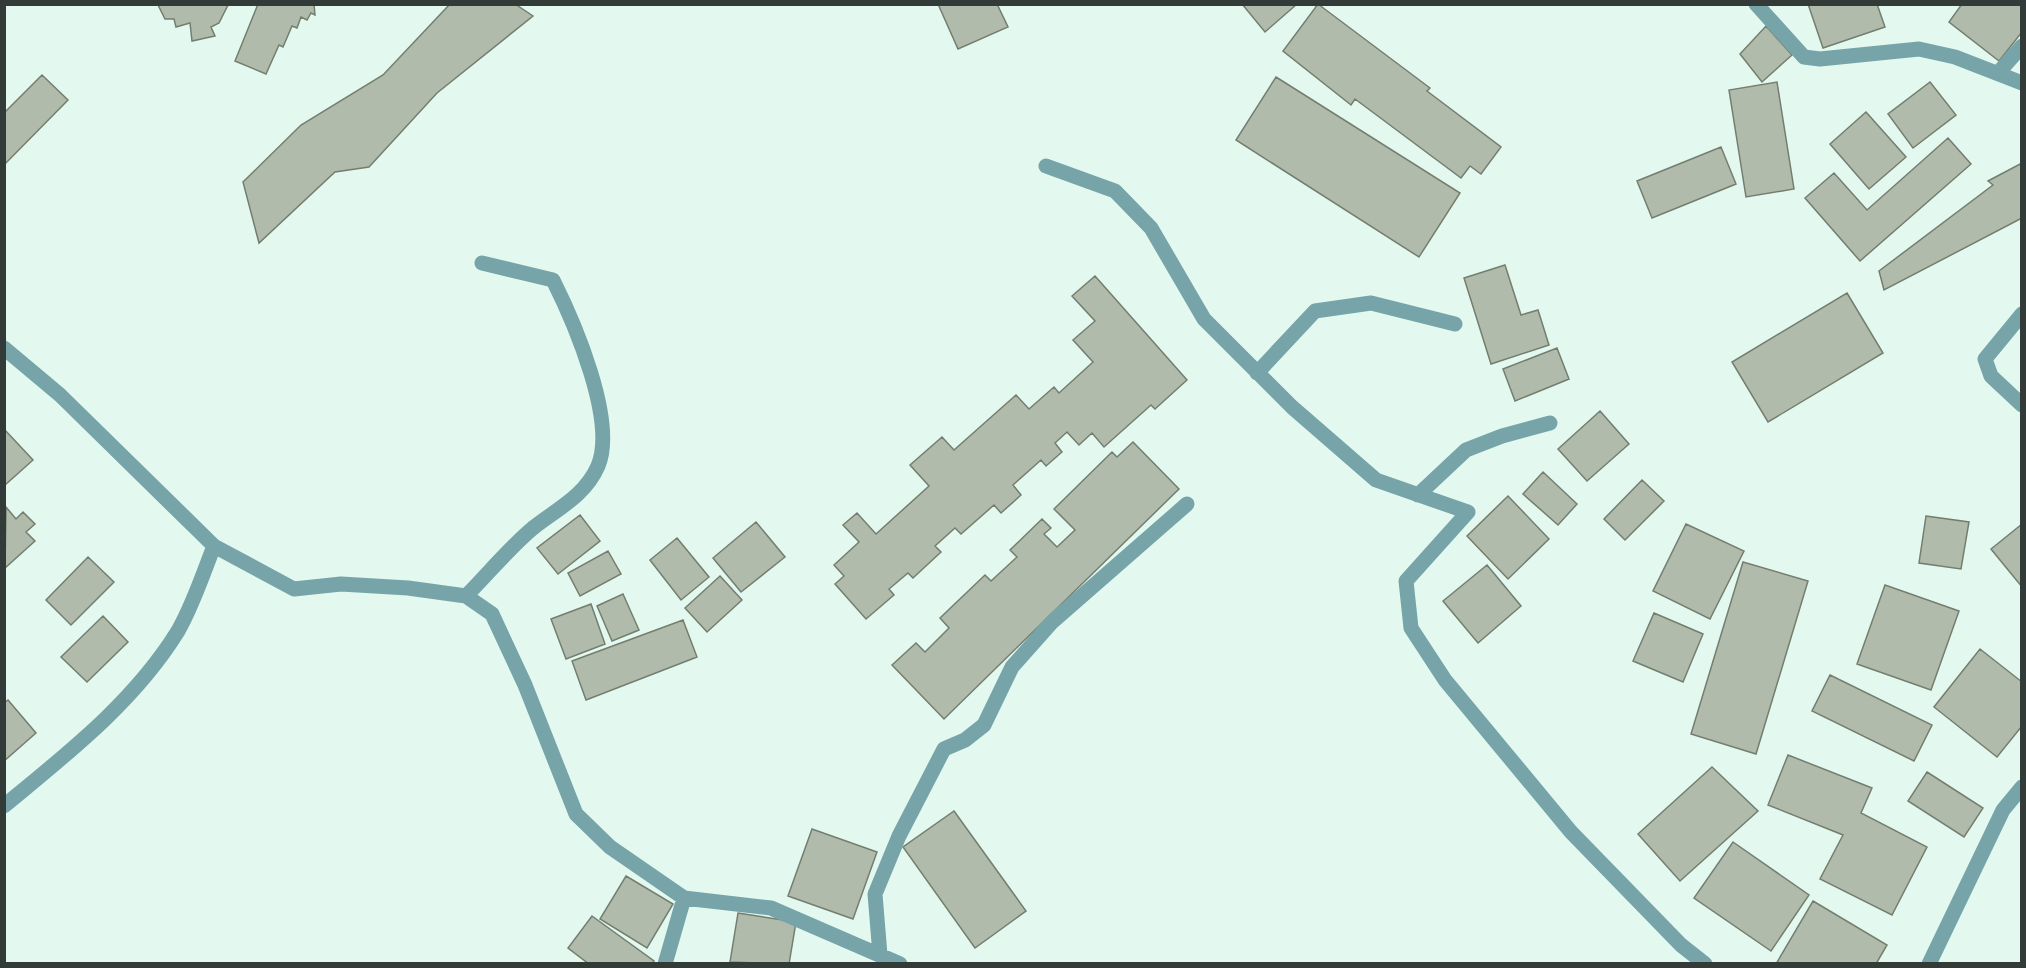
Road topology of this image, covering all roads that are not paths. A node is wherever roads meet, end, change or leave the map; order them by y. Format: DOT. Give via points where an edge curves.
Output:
graph roads {
  1 [pos="1756,4"];
  2 [pos="2022,46"];
  3 [pos="1998,73"];
  4 [pos="2022,83"];
  5 [pos="1046,166"];
  6 [pos="482,263"];
  7 [pos="2022,314"];
  8 [pos="1455,324"];
  9 [pos="4,348"];
  10 [pos="1257,373"];
  11 [pos="2022,405"];
  12 [pos="1550,423"];
  13 [pos="1418,495"];
  14 [pos="1186,504"];
  15 [pos="214,546"];
  16 [pos="466,596"];
  17 [pos="2022,787"];
  18 [pos="4,806"];
  19 [pos="684,898"];
  20 [pos="880,955"];
  21 [pos="665,963"];
  22 [pos="900,963"];
  23 [pos="1705,963"];
  24 [pos="1929,963"];
  1 -- 3 [label="street" via="1804,57 1919,50 1956,57"];
  2 -- 3 [label="street"];
  3 -- 4 [label="street"];
  5 -- 10 [label="street" via="1114,191 1151,228 1204,319"];
  6 -- 16 [label="street" via="553,280 572,317 603,423 598,465 574,500 533,529"];
  7 -- 11 [label="street" via="1985,359 1991,376"];
  8 -- 10 [label="street" via="1371,303 1315,311"];
  9 -- 15 [label="street" via="60,395"];
  10 -- 13 [label="street" via="1376,480"];
  12 -- 13 [label="street" via="1466,450"];
  13 -- 23 [label="street" via="1468,512 1406,581 1411,628 1445,680 1571,832 1682,945"];
  14 -- 20 [label="street" via="1052,622 1012,668 984,725 965,740 944,749 874,894"];
  15 -- 16 [label="street" via="294,589 341,584"];
  15 -- 18 [label="street" via="179,628 153,669 93,733"];
  16 -- 19 [label="street" via="492,614 576,814 610,847"];
  17 -- 24 [label="street" via="2003,810"];
  19 -- 20 [label="street" via="771,908"];
  19 -- 21 [label="street"];
  20 -- 22 [label="street"];
}
